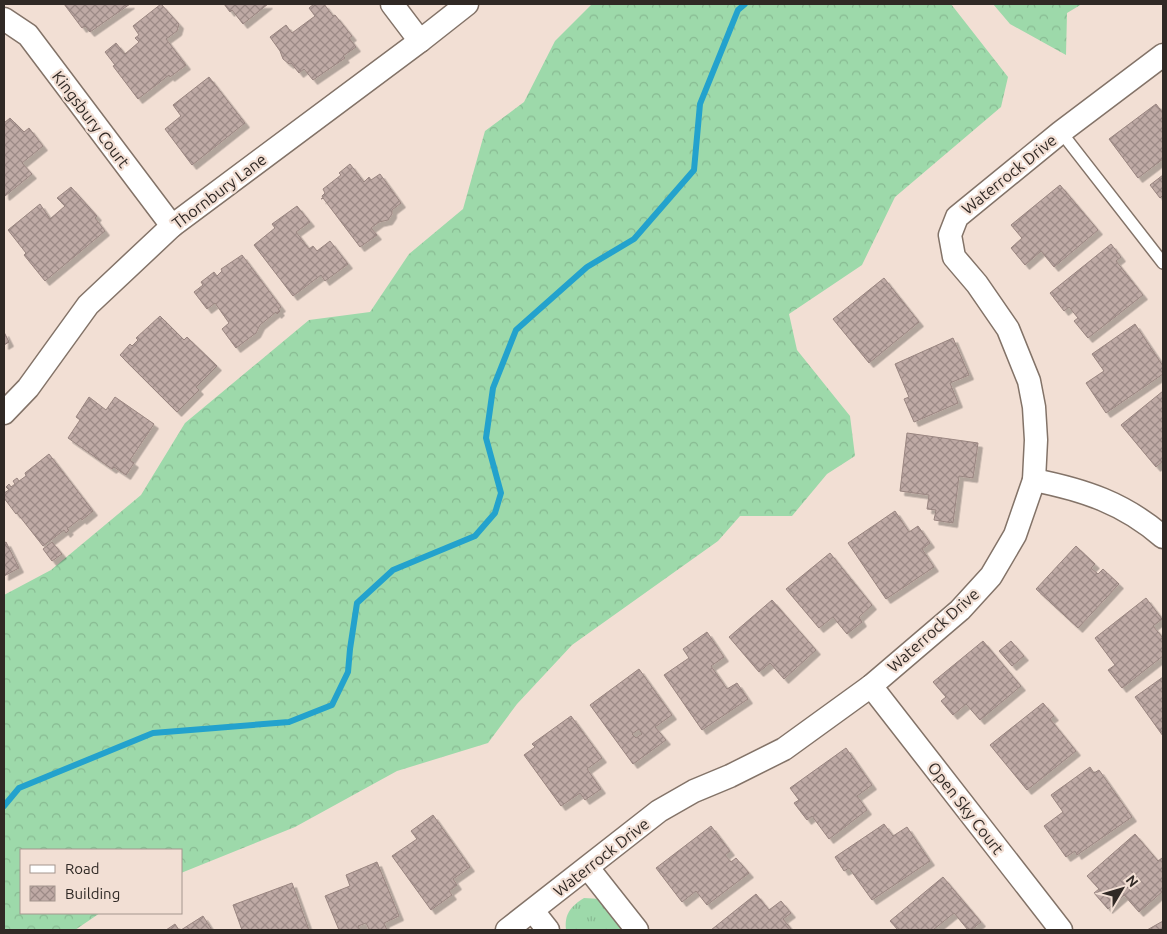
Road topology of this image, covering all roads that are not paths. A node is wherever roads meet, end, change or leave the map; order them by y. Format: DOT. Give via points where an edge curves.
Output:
graph roads {
  1 [pos="392,4"];
  2 [pos="467,4"];
  3 [pos="4,19"];
  4 [pos="420,41"];
  5 [pos="1163,55"];
  6 [pos="1061,132"];
  7 [pos="172,226"];
  8 [pos="1163,262"];
  9 [pos="4,413"];
  10 [pos="1034,480"];
  11 [pos="1163,537"];
  12 [pos="870,686"];
  13 [pos="588,868"];
  14 [pos="533,911"];
  15 [pos="506,930"];
  16 [pos="548,930"];
  17 [pos="637,930"];
  18 [pos="1061,930"];
  1 -- 4 [label="street"];
  2 -- 4 [label="street, Thornbury Lane"];
  3 -- 7 [label="street, Kingsbury Court" via="28,35"];
  4 -- 7 [label="street, Thornbury Lane"];
  5 -- 6 [label="street, Waterrock Drive"];
  6 -- 8 [label="lane"];
  6 -- 10 [label="street, Waterrock Drive" via="956,217 950,235 954,257 1008,329 1029,381 1036,440"];
  7 -- 9 [label="street, Thornbury Lane" via="88,305 28,388"];
  10 -- 11 [label="street" via="1072,488 1113,503 1147,523"];
  10 -- 12 [label="street, Waterrock Drive" via="1016,535 991,576 960,610"];
  12 -- 13 [label="street, Waterrock Drive" via="784,749 694,791 660,811"];
  12 -- 18 [label="street, Open Sky Court"];
  13 -- 14 [label="street, Waterrock Drive"];
  13 -- 17 [label="street"];
  14 -- 15 [label="street, Waterrock Drive"];
  14 -- 16 [label="street"];
}
